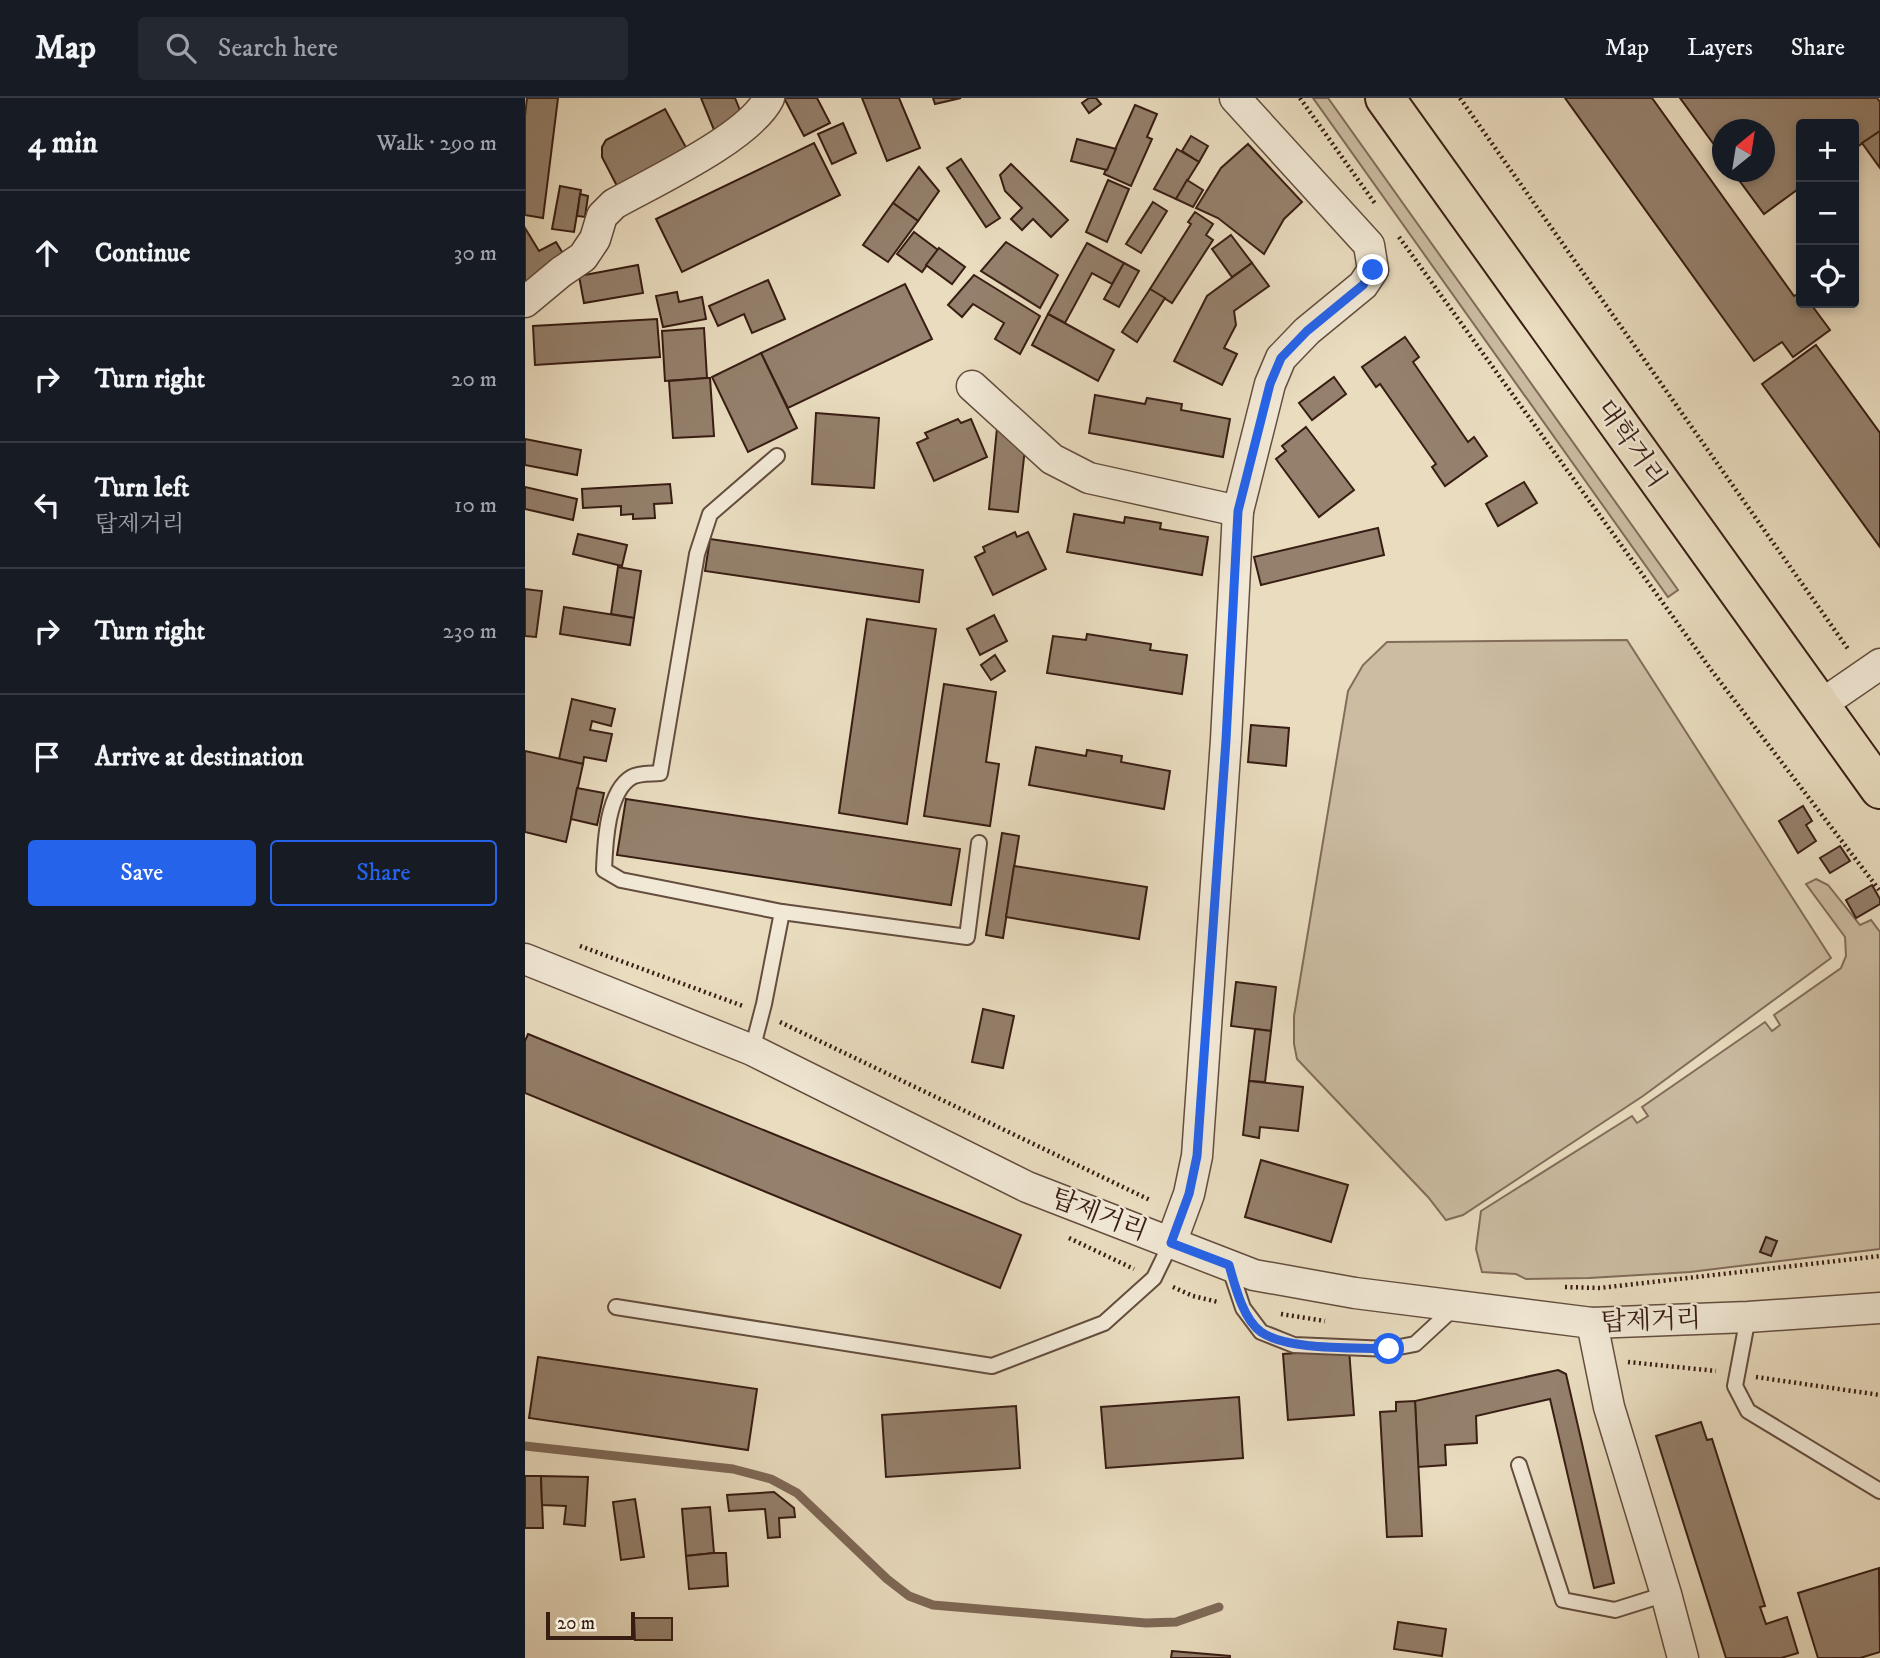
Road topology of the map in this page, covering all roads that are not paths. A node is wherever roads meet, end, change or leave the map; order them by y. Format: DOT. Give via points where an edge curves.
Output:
graph roads {
  1 [pos="769,98"];
  2 [pos="1235,98"];
  3 [pos="1385,98"];
  4 [pos="525,302"];
  5 [pos="972,386"];
  6 [pos="777,456"];
  7 [pos="1238,511"];
  8 [pos="1873,669"];
  9 [pos="1819,706"];
  10 [pos="1880,789"];
  11 [pos="979,843"];
  12 [pos="782,912"];
  13 [pos="525,959"];
  14 [pos="753,1049"];
  15 [pos="1175,1231"];
  16 [pos="1229,1265"];
  17 [pos="1456,1306"];
  18 [pos="616,1307"];
  19 [pos="1880,1308"];
  20 [pos="1748,1317"];
  21 [pos="1592,1323"];
  22 [pos="1519,1465"];
  23 [pos="1880,1491"];
  24 [pos="1666,1594"];
  25 [pos="1683,1658"];
  1 -- 4 [label="street" via="748,125 725,142 614,204 583,257"];
  2 -- 7 [label="street" via="1369,245 1373,270 1363,285 1281,358 1270,384"];
  3 -- 9 [label="main road, 대학거리"];
  5 -- 7 [label="street" via="1052,459 1089,478"];
  6 -- 12 [label="lane" via="710,514 697,554 660,774 634,775 619,788 606,833 604,870 621,880"];
  7 -- 15 [label="street" via="1197,1156"];
  8 -- 9 [label="street"];
  9 -- 10 [label="main road, 대학거리"];
  11 -- 12 [label="lane" via="967,937"];
  12 -- 14 [label="lane"];
  13 -- 14 [label="street, 탑제거리"];
  14 -- 15 [label="street, 탑제거리" via="1027,1187"];
  15 -- 16 [label="street, 탑제거리"];
  15 -- 18 [label="lane" via="1154,1278 1104,1323 992,1366"];
  16 -- 17 [label="street, 탑제거리" via="1279,1280"];
  16 -- 17 [label="lane" via="1243,1308 1261,1332 1294,1345 1389,1349 1415,1344"];
  17 -- 21 [label="street, 탑제거리"];
  19 -- 20 [label="street, 탑제거리"];
  20 -- 21 [label="street, 탑제거리"];
  20 -- 23 [label="lane" via="1735,1385 1748,1412"];
  21 -- 24 [label="street" via="1609,1407"];
  22 -- 24 [label="lane" via="1563,1600 1615,1610"];
  24 -- 25 [label="street"];
}
